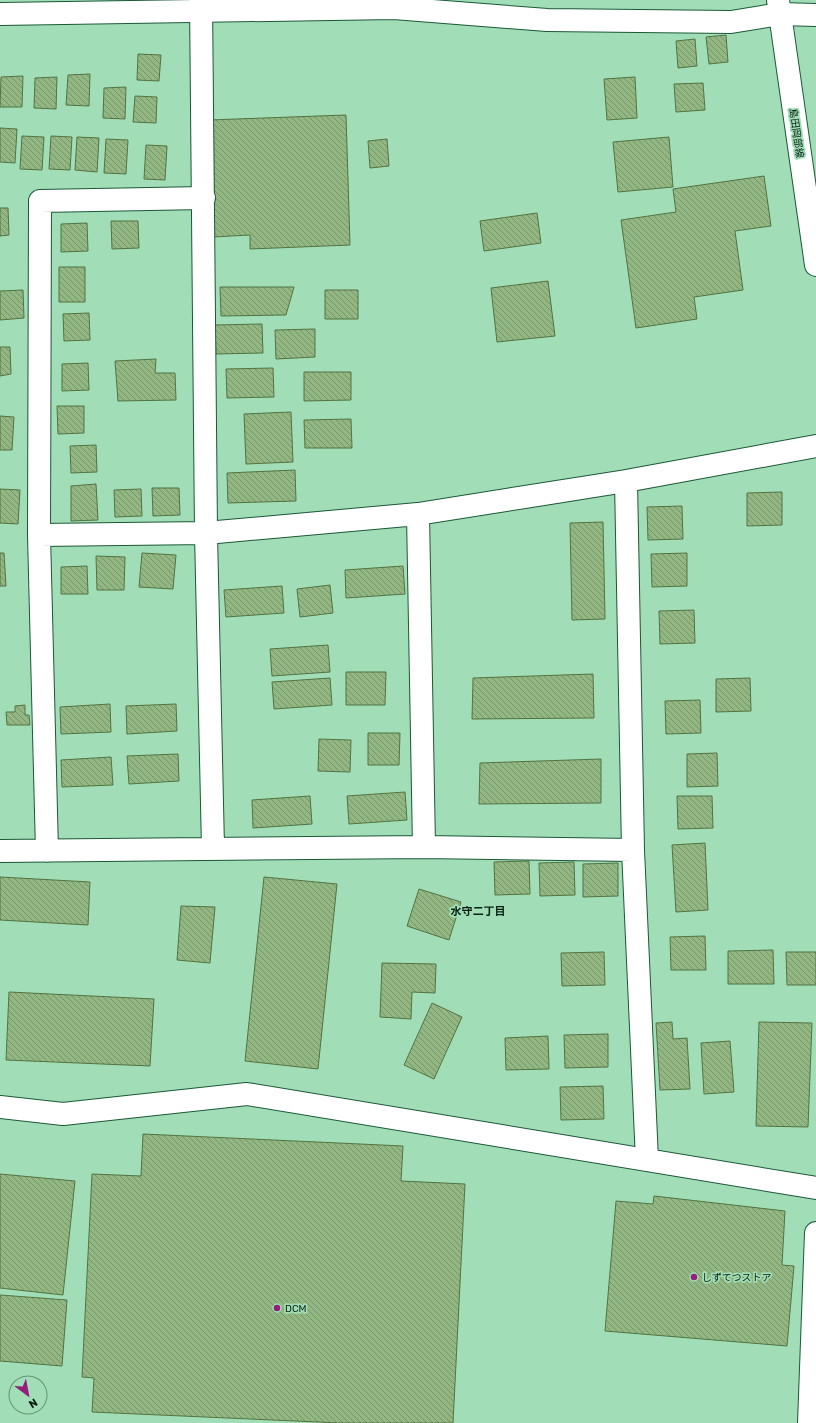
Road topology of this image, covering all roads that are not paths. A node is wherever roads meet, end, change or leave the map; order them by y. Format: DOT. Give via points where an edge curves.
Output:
graph roads {
  1 [pos="201,5"];
  2 [pos="779,7"];
  3 [pos="0,14"];
  4 [pos="816,15"];
  5 [pos="204,198"];
  6 [pos="816,265"];
  7 [pos="816,446"];
  8 [pos="626,481"];
  9 [pos="418,514"];
  10 [pos="206,533"];
  11 [pos="39,535"];
  12 [pos="424,847"];
  13 [pos="213,848"];
  14 [pos="633,850"];
  15 [pos="0,851"];
  16 [pos="47,851"];
  17 [pos="0,1107"];
  18 [pos="647,1160"];
  19 [pos="816,1188"];
  20 [pos="816,1233"];
  21 [pos="809,1423"];
  1 -- 2 [label="street" via="394,8 548,20 731,22"];
  1 -- 3 [label="street"];
  1 -- 5 [label="street"];
  2 -- 4 [label="street"];
  2 -- 6 [label="street, 島田岡部線"];
  5 -- 10 [label="street"];
  5 -- 11 [label="street" via="40,201"];
  7 -- 8 [label="street"];
  8 -- 9 [label="street"];
  8 -- 14 [label="street"];
  9 -- 10 [label="street"];
  9 -- 12 [label="street"];
  10 -- 11 [label="street"];
  10 -- 13 [label="street"];
  11 -- 16 [label="street"];
  12 -- 13 [label="street"];
  12 -- 14 [label="street"];
  13 -- 16 [label="street"];
  14 -- 18 [label="street"];
  15 -- 16 [label="street"];
  17 -- 18 [label="street" via="63,1114 247,1094"];
  18 -- 19 [label="street"];
  20 -- 21 [label="street"];
}
